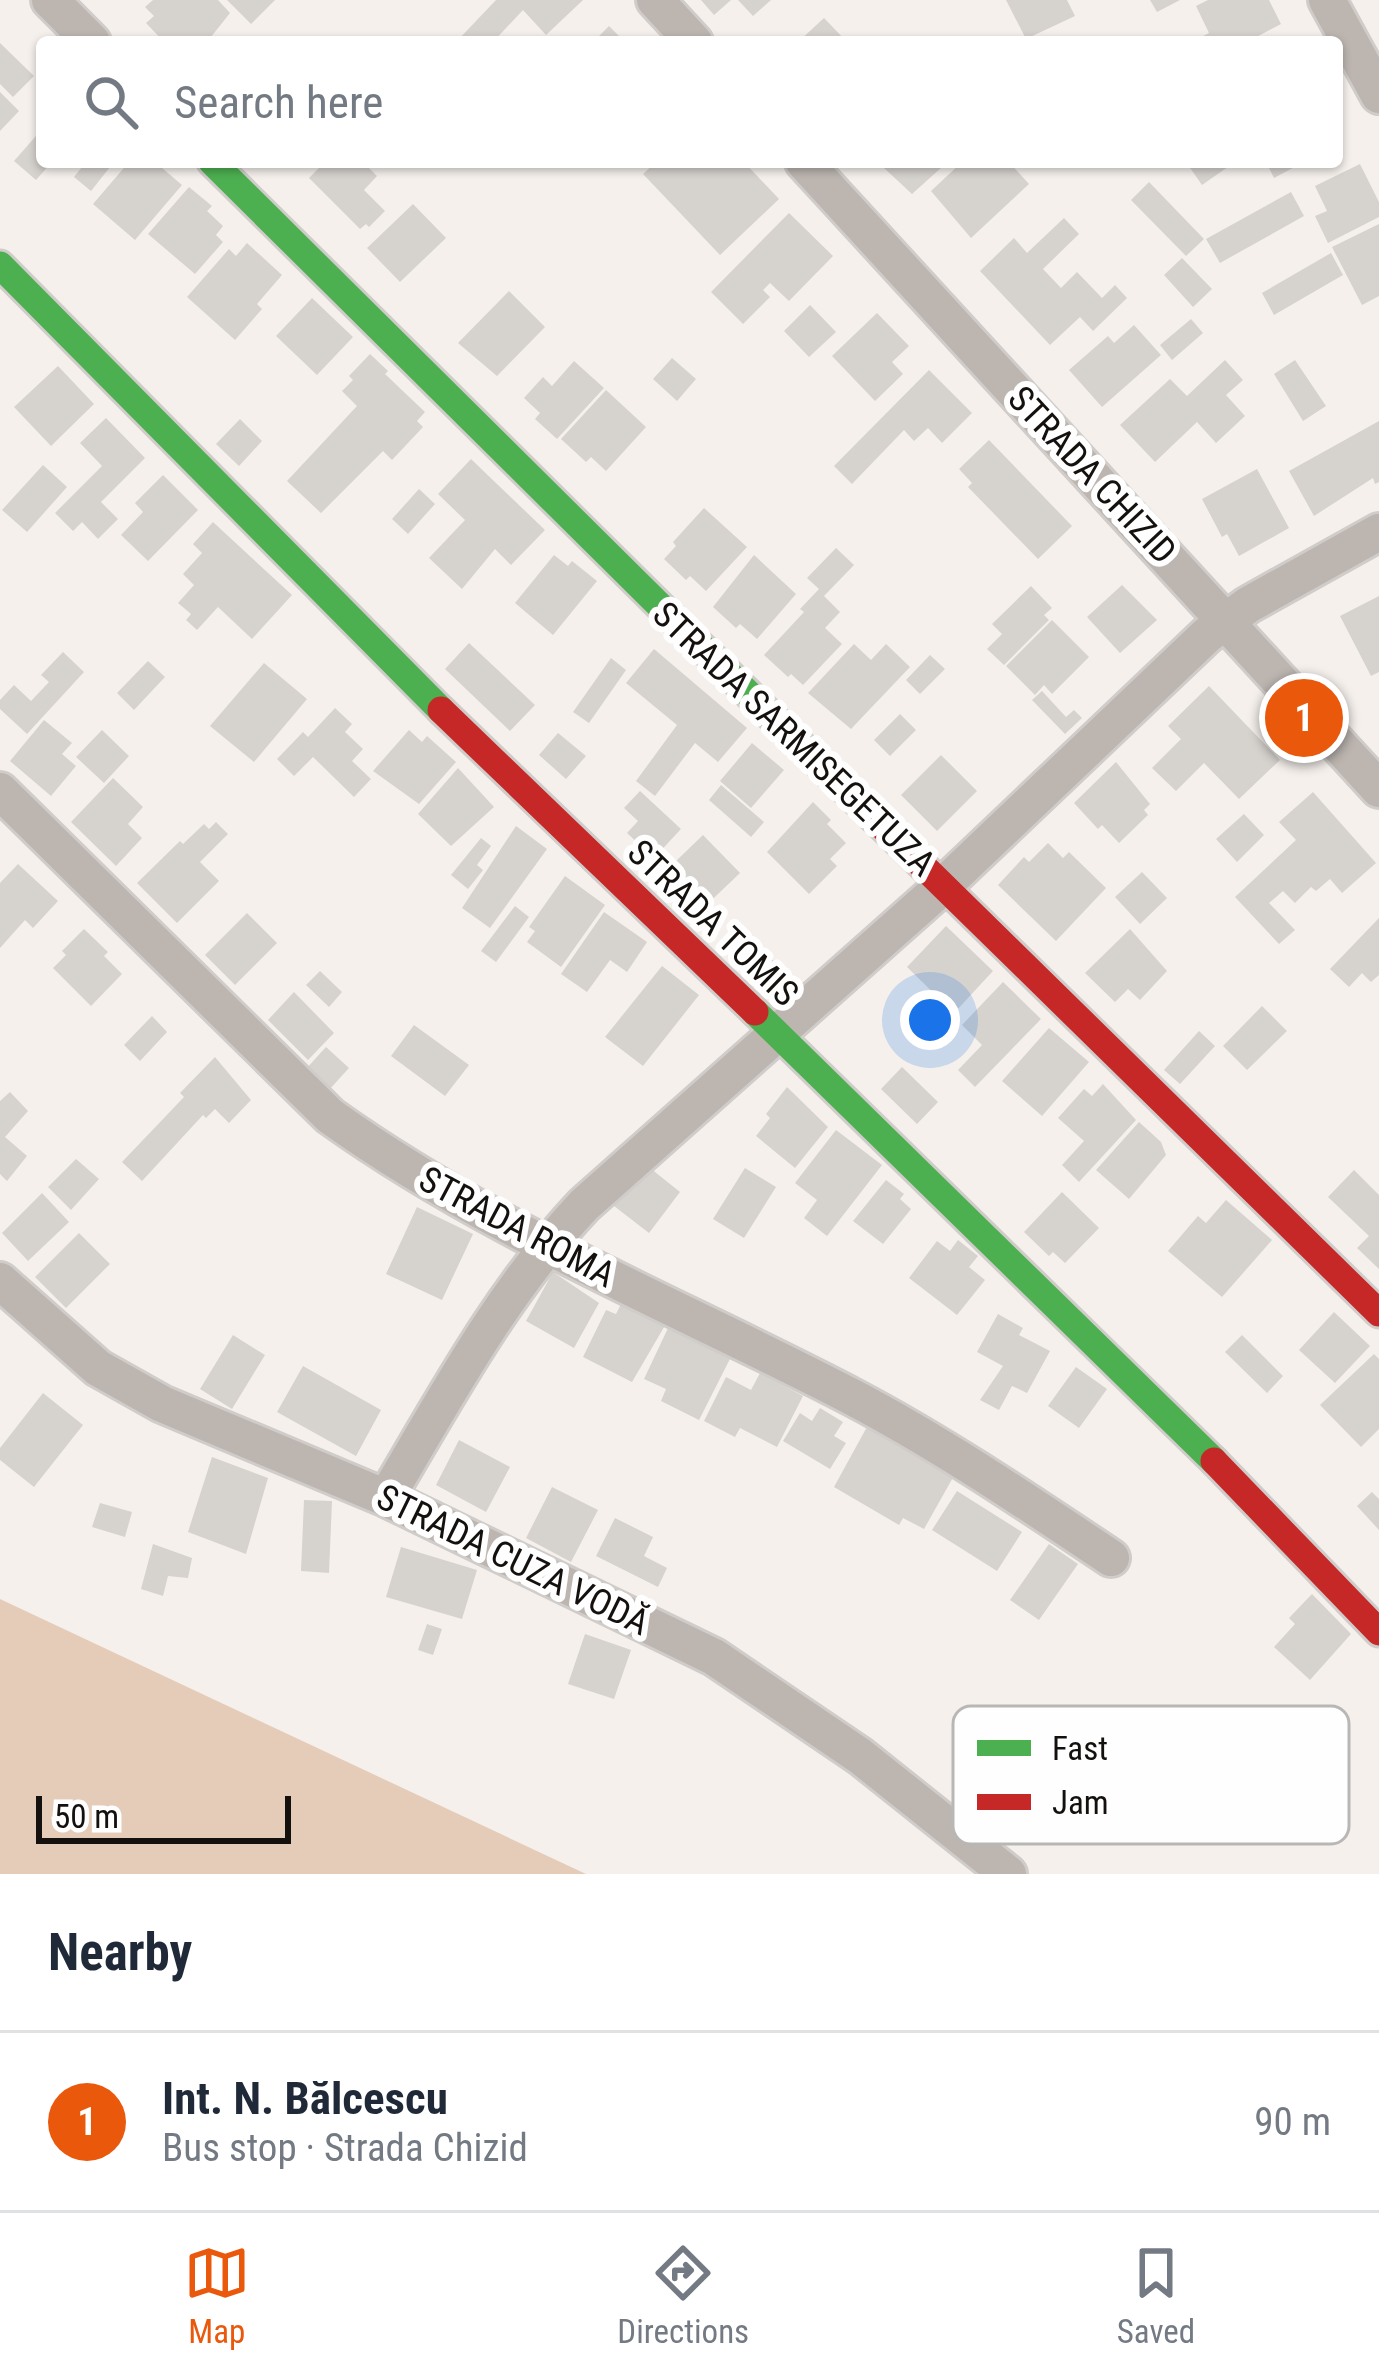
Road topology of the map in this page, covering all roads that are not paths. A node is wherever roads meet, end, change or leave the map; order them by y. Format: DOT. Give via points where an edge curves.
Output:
graph roads {
  1 [pos="50,0"];
  2 [pos="655,0"];
  3 [pos="1327,0"];
  4 [pos="86,36"];
  5 [pos="688,36"];
  6 [pos="1379,95"];
  7 [pos="218,168"];
  8 [pos="810,168"];
  9 [pos="0,265"];
  10 [pos="1379,532"];
  11 [pos="1226,620"];
  12 [pos="1379,789"];
  13 [pos="0,791"];
  14 [pos="944,886"];
  15 [pos="776,1034"];
  16 [pos="545,1246"];
  17 [pos="0,1282"];
  18 [pos="1379,1313"];
  19 [pos="386,1498"];
  20 [pos="1111,1558"];
  21 [pos="1379,1631"];
  22 [pos="953,1830"];
  23 [pos="970,1844"];
  24 [pos="1008,1874"];
  1 -- 4 [label="street"];
  2 -- 5 [label="street"];
  3 -- 6 [label="street"];
  7 -- 14 [label="street, STRADA SARMISEGETUZA"];
  8 -- 11 [label="street, STRADA CHIZID"];
  9 -- 15 [label="street, STRADA TOMIS"];
  10 -- 11 [label="street"];
  11 -- 12 [label="street, STRADA CHIZID"];
  11 -- 14 [label="street"];
  13 -- 16 [label="street, STRADA ROMA" via="330,1116"];
  14 -- 15 [label="street"];
  14 -- 18 [label="street, STRADA SARMISEGETUZA"];
  15 -- 16 [label="street"];
  15 -- 21 [label="street, STRADA TOMIS" via="1042,1286"];
  16 -- 19 [label="street"];
  16 -- 20 [label="street, STRADA ROMA" via="857,1400"];
  17 -- 19 [label="street, STRADA CUZA VODĂ" via="98,1368 162,1404"];
  19 -- 22 [label="street, STRADA CUZA VODĂ" via="714,1658"];
  23 -- 24 [label="street, STRADA CUZA VODĂ"];
}
